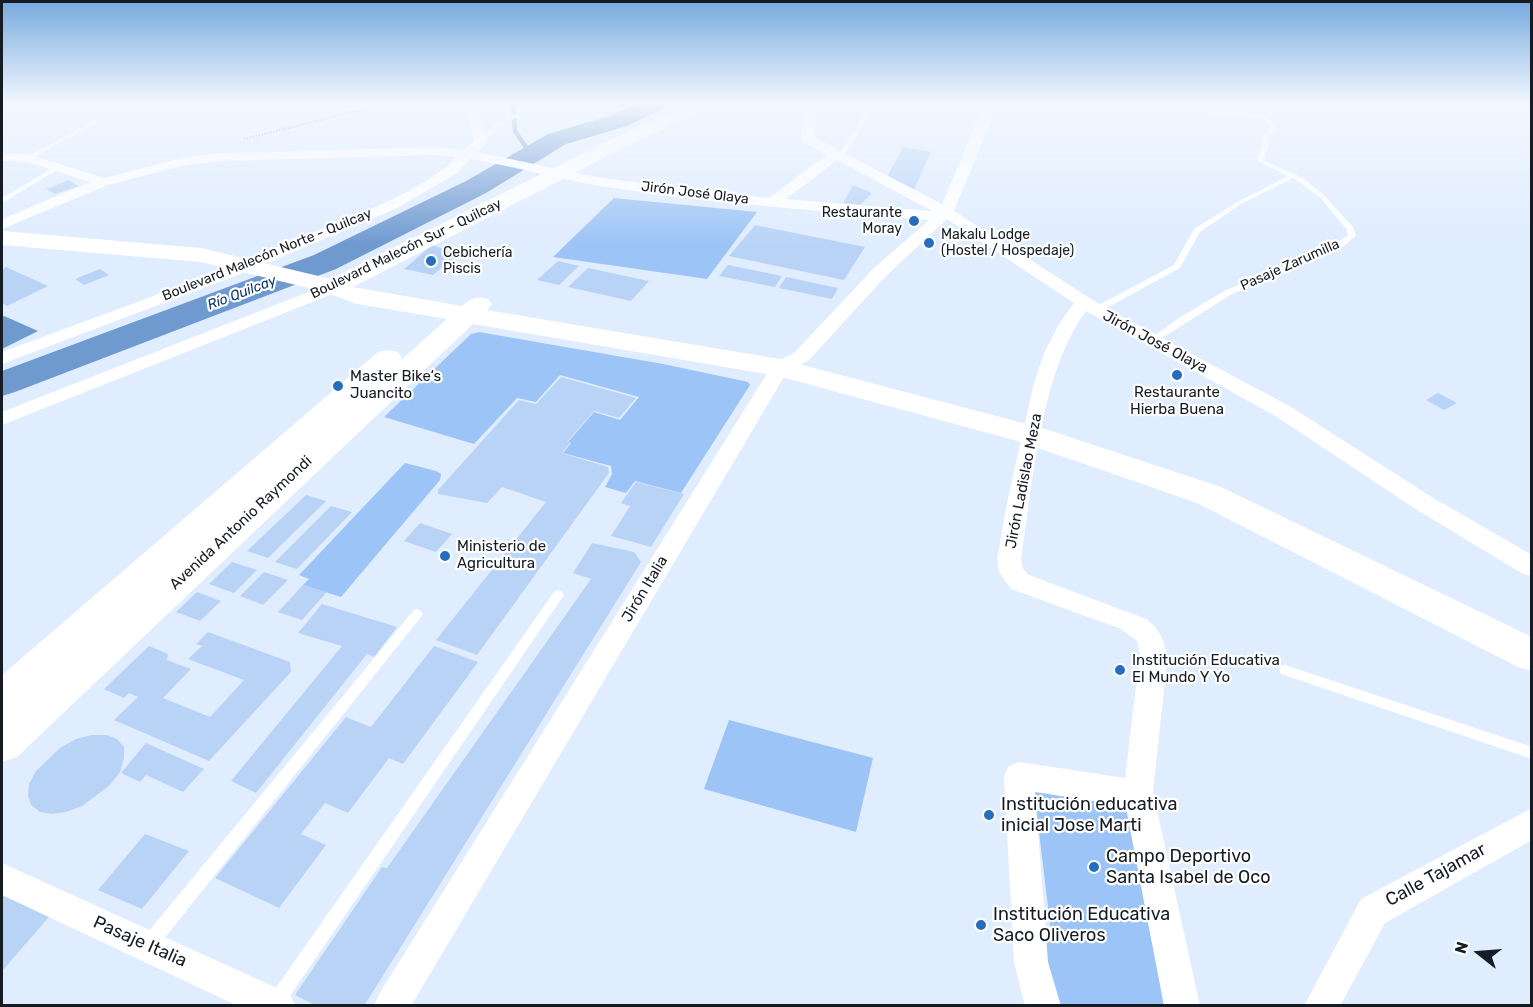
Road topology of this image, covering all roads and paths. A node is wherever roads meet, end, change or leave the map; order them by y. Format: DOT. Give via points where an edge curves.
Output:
graph roads {
  1 [pos="41,151"];
  2 [pos="478,151"];
  3 [pos="595,151"];
  4 [pos="829,151"];
  5 [pos="841,151"];
  6 [pos="971,151"];
  7 [pos="1264,151"];
  8 [pos="476,156"];
  9 [pos="838,156"];
  10 [pos="2,157"];
  11 [pos="28,158"];
  12 [pos="59,167"];
  13 [pos="547,172"];
  14 [pos="1292,176"];
  15 [pos="103,182"];
  16 [pos="2,201"];
  17 [pos="773,202"];
  18 [pos="944,214"];
  19 [pos="2,224"];
  20 [pos="2,238"];
  21 [pos="2,251"];
  22 [pos="254,269"];
  23 [pos="326,285"];
  24 [pos="462,306"];
  25 [pos="1090,306"];
  26 [pos="1154,340"];
  27 [pos="2,358"];
  28 [pos="791,362"];
  29 [pos="2,419"];
  30 [pos="1032,427"];
  31 [pos="1288,524"];
  32 [pos="1532,567"];
  33 [pos="558,595"];
  34 [pos="417,614"];
  35 [pos="1532,631"];
  36 [pos="1532,655"];
  37 [pos="1285,670"];
  38 [pos="7,688"];
  39 [pos="2,743"];
  40 [pos="1532,753"];
  41 [pos="1139,794"];
  42 [pos="1532,823"];
  43 [pos="2,879"];
  44 [pos="147,946"];
  45 [pos="276,1005"];
  46 [pos="391,1005"];
  47 [pos="1043,1005"];
  48 [pos="1182,1005"];
  49 [pos="1321,1005"];
  1 -- 11 [label="lane"];
  2 -- 8 [label="street, Boulevard Malecón Norte - Quilcay"];
  3 -- 13 [label="main road, Boulevard Malecón Sur - Quilcay"];
  4 -- 9 [label="street, Jirón José Olaya"];
  5 -- 9 [label="lane"];
  6 -- 18 [label="street"];
  7 -- 14 [label="lane, Pasaje Zarumilla" via="1260,161"];
  8 -- 13 [label="street, Jirón José Olaya"];
  8 -- 15 [label="street, Jirón José Olaya" via="435,151 221,157 185,161"];
  8 -- 22 [label="street, Boulevard Malecón Norte - Quilcay" via="390,206"];
  9 -- 17 [label="street"];
  9 -- 18 [label="street, Jirón José Olaya"];
  10 -- 11 [label="street"];
  11 -- 12 [label="street"];
  12 -- 15 [label="street"];
  12 -- 16 [label="lane"];
  13 -- 17 [label="street, Jirón José Olaya" via="602,183"];
  13 -- 23 [label="main road, Boulevard Malecón Sur - Quilcay" via="414,249"];
  14 -- 25 [label="lane" via="1239,203 1197,231 1177,266"];
  14 -- 26 [label="lane, Pasaje Zarumilla" via="1322,196 1352,236 1337,247 1229,292"];
  15 -- 19 [label="street, Jirón José Olaya"];
  17 -- 18 [label="street, Jirón José Olaya"];
  18 -- 25 [label="street, Jirón José Olaya"];
  18 -- 28 [label="street, Jirón Italia"];
  20 -- 22 [label="main road" via="201,255"];
  21 -- 22 [label="main road"];
  22 -- 23 [label="main road"];
  22 -- 27 [label="street, Boulevard Malecón Norte - Quilcay"];
  23 -- 24 [label="main road" via="357,296"];
  23 -- 29 [label="street, Boulevard Malecón Sur - Quilcay"];
  24 -- 28 [label="main road"];
  24 -- 38 [label="main road, Avenida Antonio Raymondi"];
  24 -- 39 [label="main road, Avenida Antonio Raymondi"];
  25 -- 26 [label="street, Jirón José Olaya"];
  25 -- 30 [label="street, Jirón Ladislao Meza" via="1075,310 1052,356"];
  26 -- 32 [label="street, Jirón José Olaya" via="1284,412 1422,502"];
  28 -- 30 [label="main road"];
  28 -- 46 [label="street, Jirón Italia"];
  30 -- 31 [label="main road"];
  30 -- 41 [label="street, Jirón Ladislao Meza" via="1009,559 1011,572 1020,582 1146,630 1154,662"];
  31 -- 35 [label="main road"];
  31 -- 36 [label="main road"];
  33 -- 45 [label="lane"];
  34 -- 44 [label="lane"];
  37 -- 40 [label="lane"];
  41 -- 47 [label="street" via="1019,776 1031,962"];
  41 -- 48 [label="street, Jirón Ladislao Meza"];
  42 -- 49 [label="street, Calle Tajamar" via="1373,911"];
  43 -- 44 [label="street, Pasaje Italia"];
  44 -- 45 [label="street, Pasaje Italia"];
}
